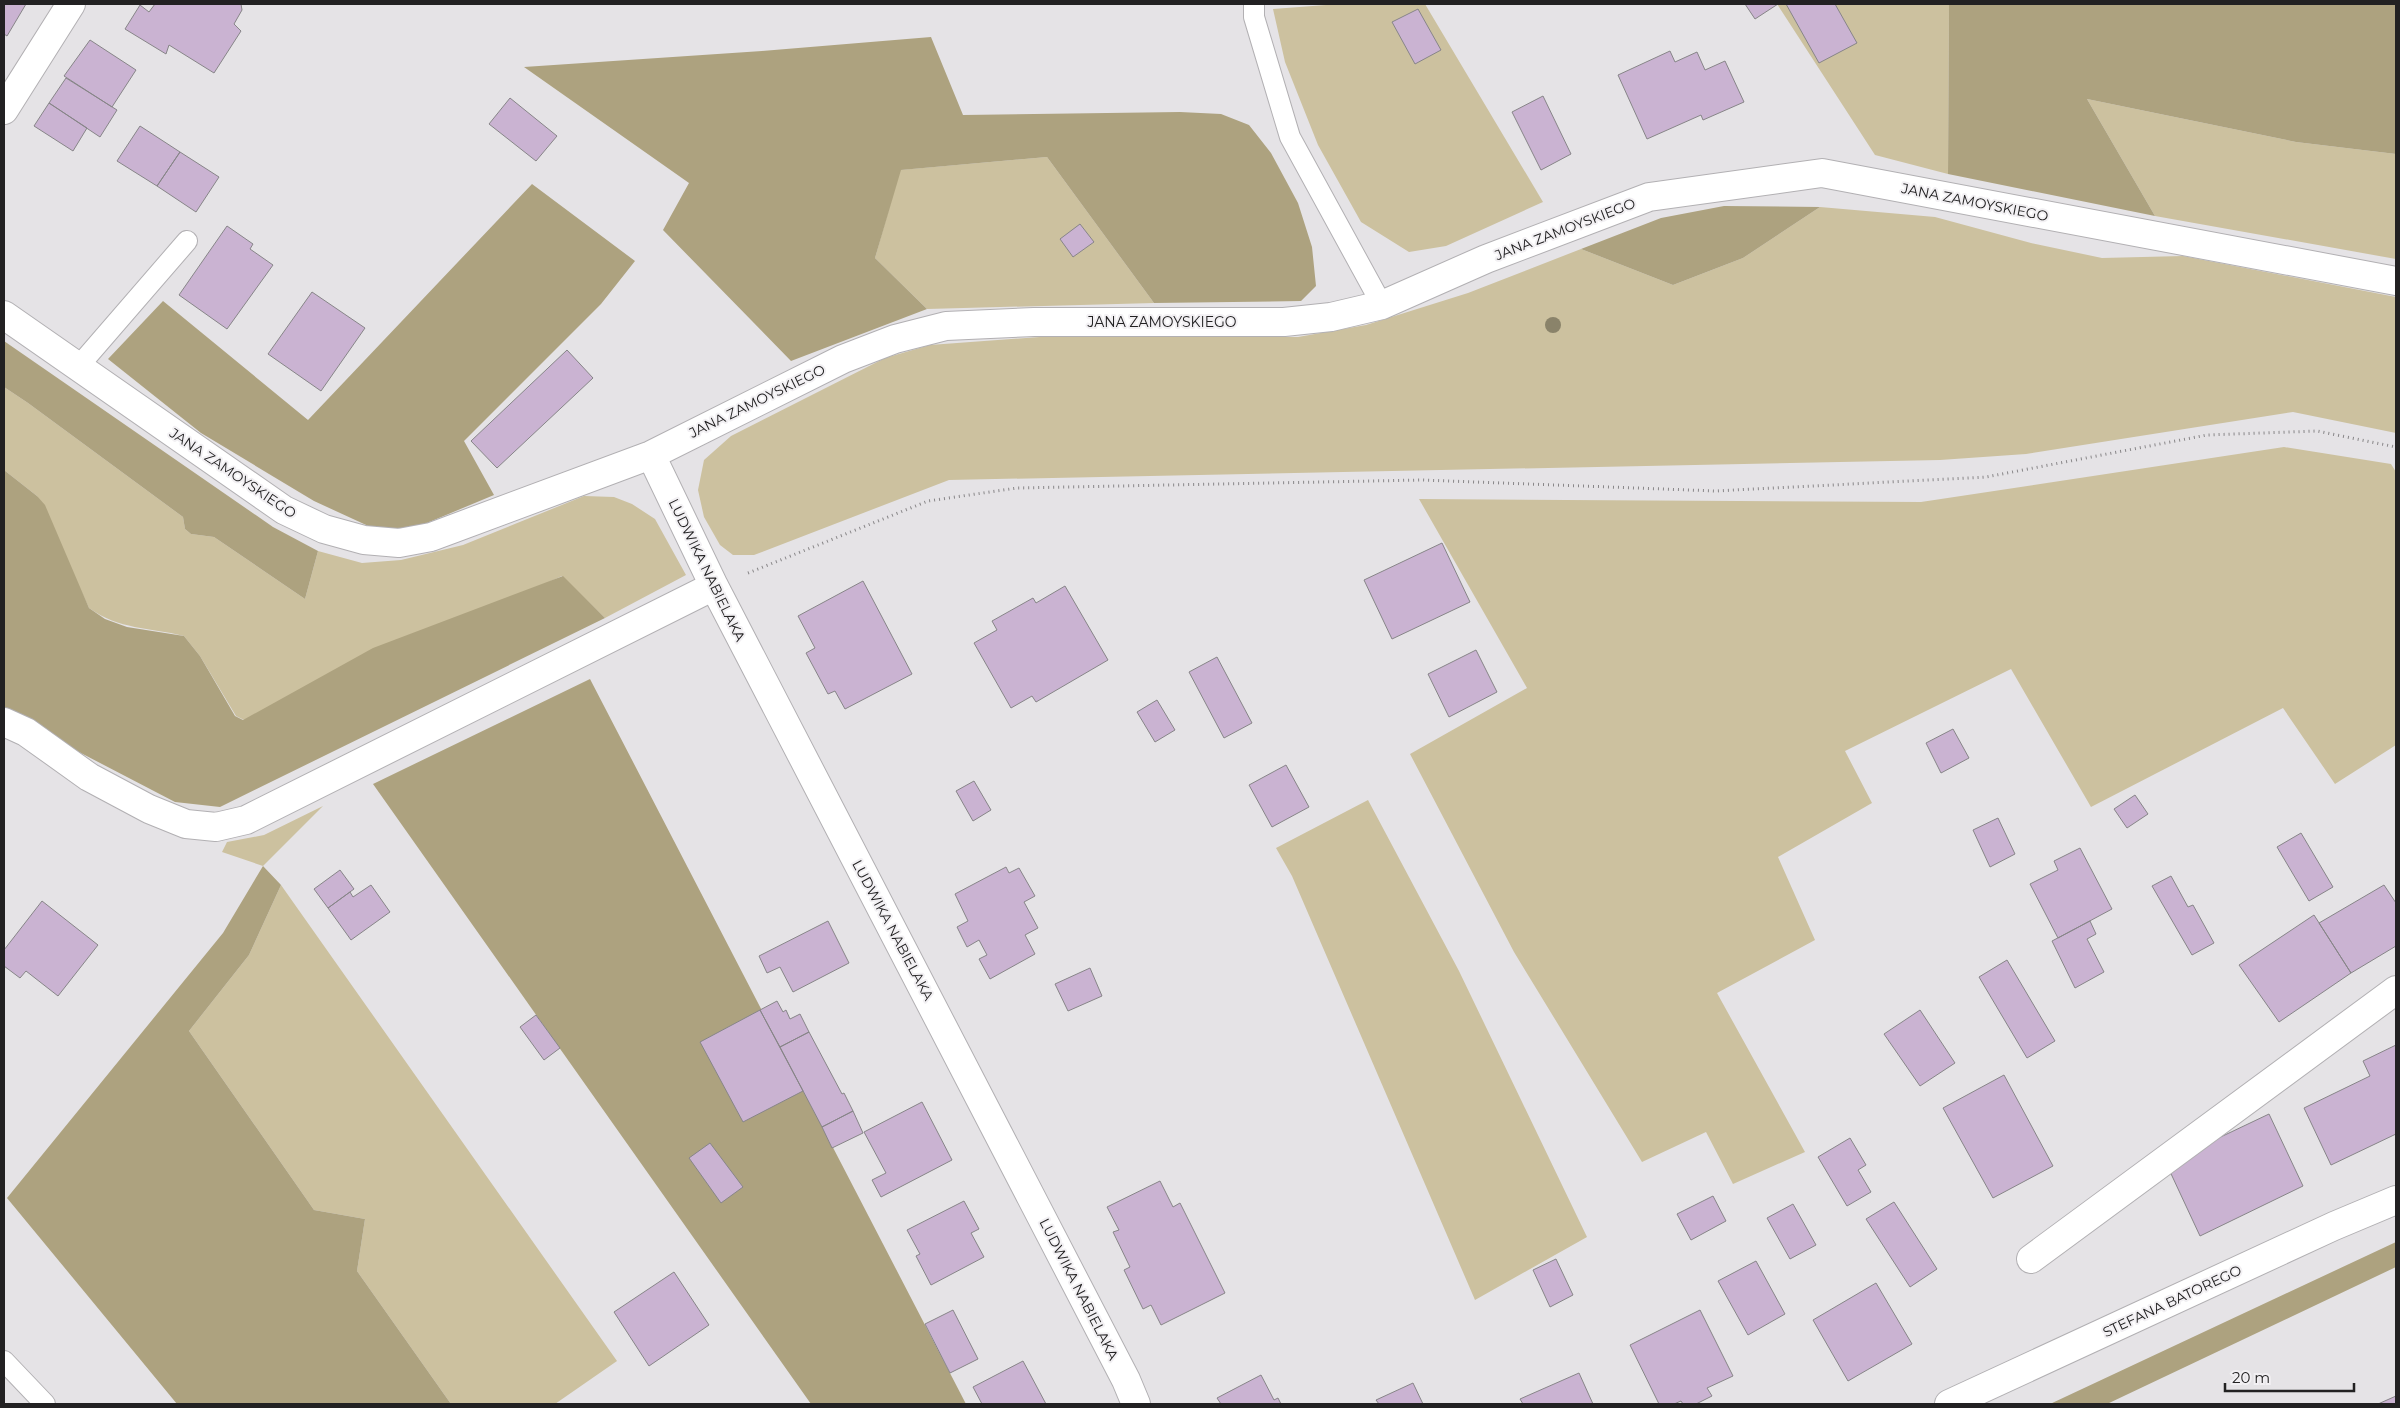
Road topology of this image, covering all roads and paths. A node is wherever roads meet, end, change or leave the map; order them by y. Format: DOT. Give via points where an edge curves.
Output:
graph roads {
  1 [pos="71,4"];
  2 [pos="1254,4"];
  3 [pos="4,110"];
  4 [pos="187,241"];
  5 [pos="2396,281"];
  6 [pos="1382,305"];
  7 [pos="4,314"];
  8 [pos="78,367"];
  9 [pos="2396,447"];
  10 [pos="651,455"];
  11 [pos="714,586"];
  12 [pos="4,722"];
  13 [pos="2396,990"];
  14 [pos="2396,1200"];
  15 [pos="2031,1259"];
  16 [pos="4,1361"];
  17 [pos="45,1404"];
  18 [pos="1136,1404"];
  19 [pos="1949,1404"];
  1 -- 3 [label="street"];
  2 -- 6 [label="lane" via="1254,17 1290,138"];
  4 -- 8 [label="lane"];
  5 -- 6 [label="street, JANA ZAMOYSKIEGO" via="1822,174 1649,197 1486,259"];
  6 -- 10 [label="street, JANA ZAMOYSKIEGO" via="1331,317 1284,322 1034,322 946,326 895,339 843,359"];
  7 -- 8 [label="street, JANA ZAMOYSKIEGO"];
  8 -- 10 [label="street, JANA ZAMOYSKIEGO" via="284,510 324,529 364,540 399,543 431,537"];
  9 -- 11 [label="path" via="2317,431 2207,436 1986,477 1716,491 1422,480 1017,488 928,501"];
  10 -- 11 [label="street, LUDWIKA NABIELAKA"];
  11 -- 12 [label="street" via="246,820 216,827 186,824 149,809 89,777 26,732"];
  11 -- 18 [label="street, LUDWIKA NABIELAKA"];
  13 -- 15 [label="street"];
  14 -- 19 [label="street, STEFANA BATOREGO"];
  16 -- 17 [label="lane"];
}
